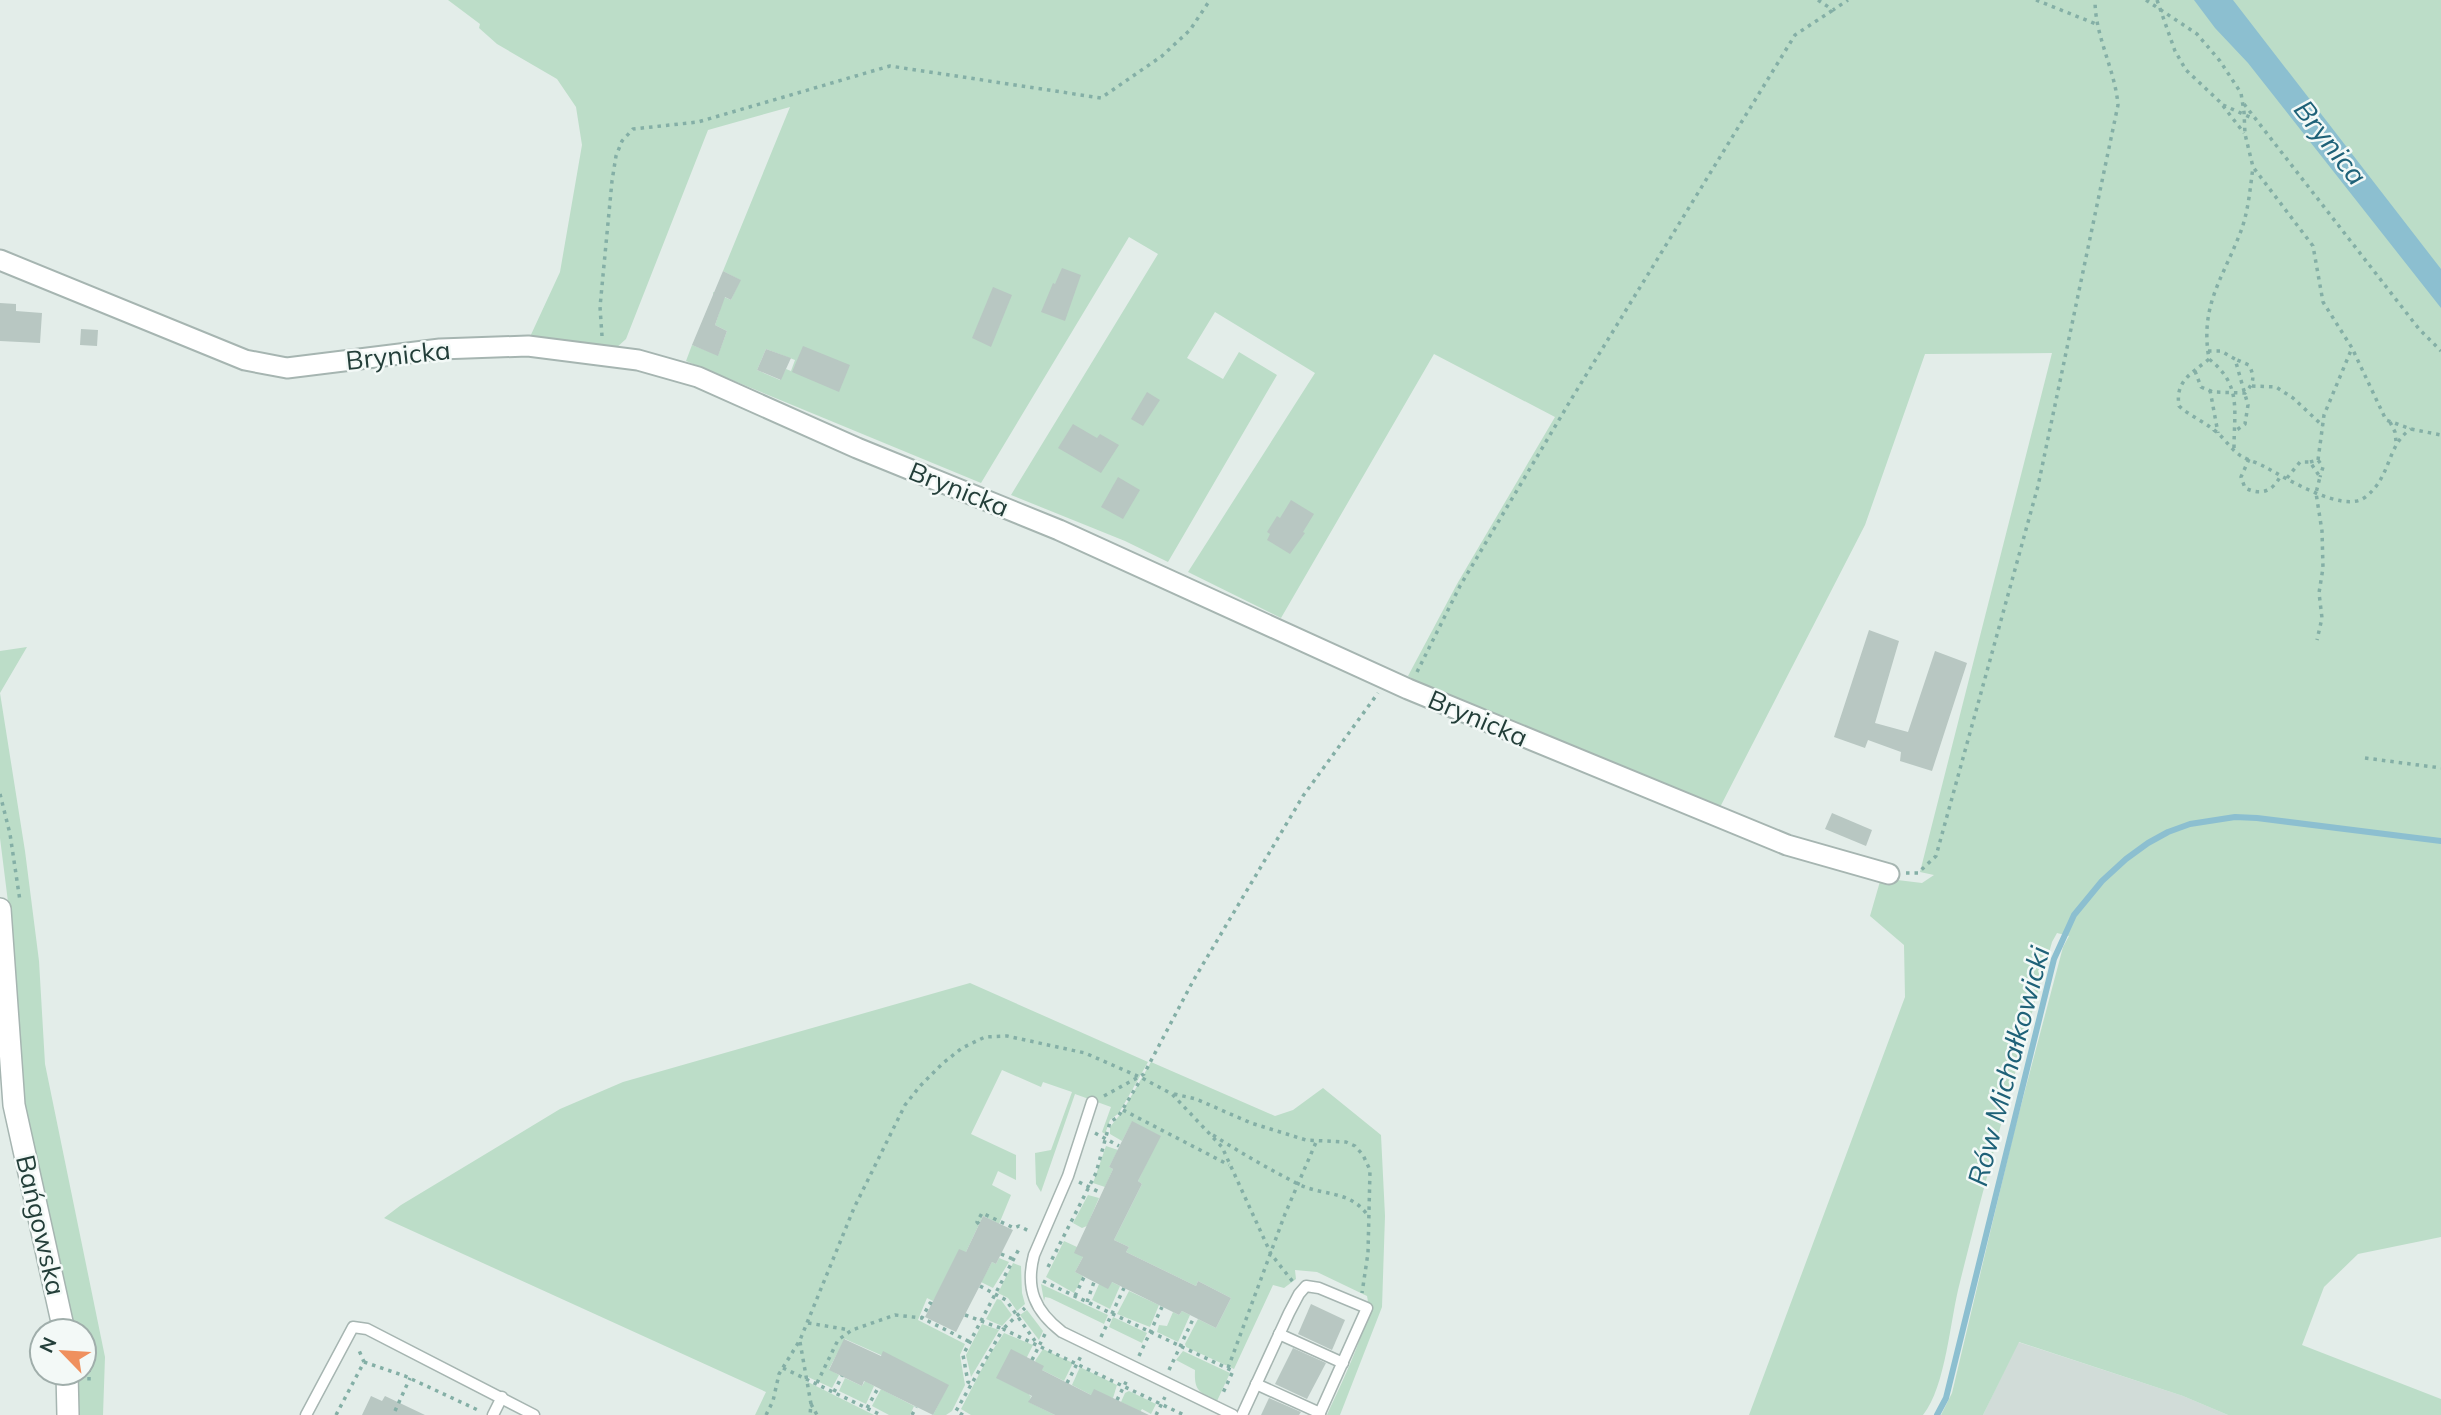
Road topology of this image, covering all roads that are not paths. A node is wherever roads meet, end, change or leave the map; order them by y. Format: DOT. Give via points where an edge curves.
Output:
graph roads {
  1 [pos="0,260"];
  2 [pos="1889,874"];
  3 [pos="10,909"];
  4 [pos="1092,1102"];
  5 [pos="61,1317"];
  6 [pos="1279,1334"];
  7 [pos="1343,1363"];
  8 [pos="1256,1384"];
  9 [pos="67,1387"];
  10 [pos="502,1397"];
  11 [pos="1320,1414"];
  12 [pos="68,1415"];
  13 [pos="306,1415"];
  14 [pos="493,1415"];
  15 [pos="534,1415"];
  16 [pos="1233,1415"];
  17 [pos="1242,1415"];
  1 -- 2 [label="street, Brynicka" via="246,360 287,368 452,349 528,346 638,360 698,377 1059,530 1408,689 1787,845"];
  3 -- 5 [label="street, Bańgowska" via="14,1105"];
  4 -- 16 [label="lane" via="1066,1181 1034,1255 1034,1300 1046,1320 1062,1332"];
  6 -- 7 [label="lane"];
  6 -- 7 [label="lane" via="1306,1286 1362,1304 1367,1308"];
  6 -- 8 [label="lane"];
  7 -- 11 [label="lane"];
  8 -- 11 [label="lane"];
  8 -- 17 [label="lane"];
  9 -- 12 [label="street"];
  10 -- 13 [label="lane" via="367,1329 353,1327"];
  10 -- 14 [label="lane"];
  10 -- 15 [label="lane"];
}
